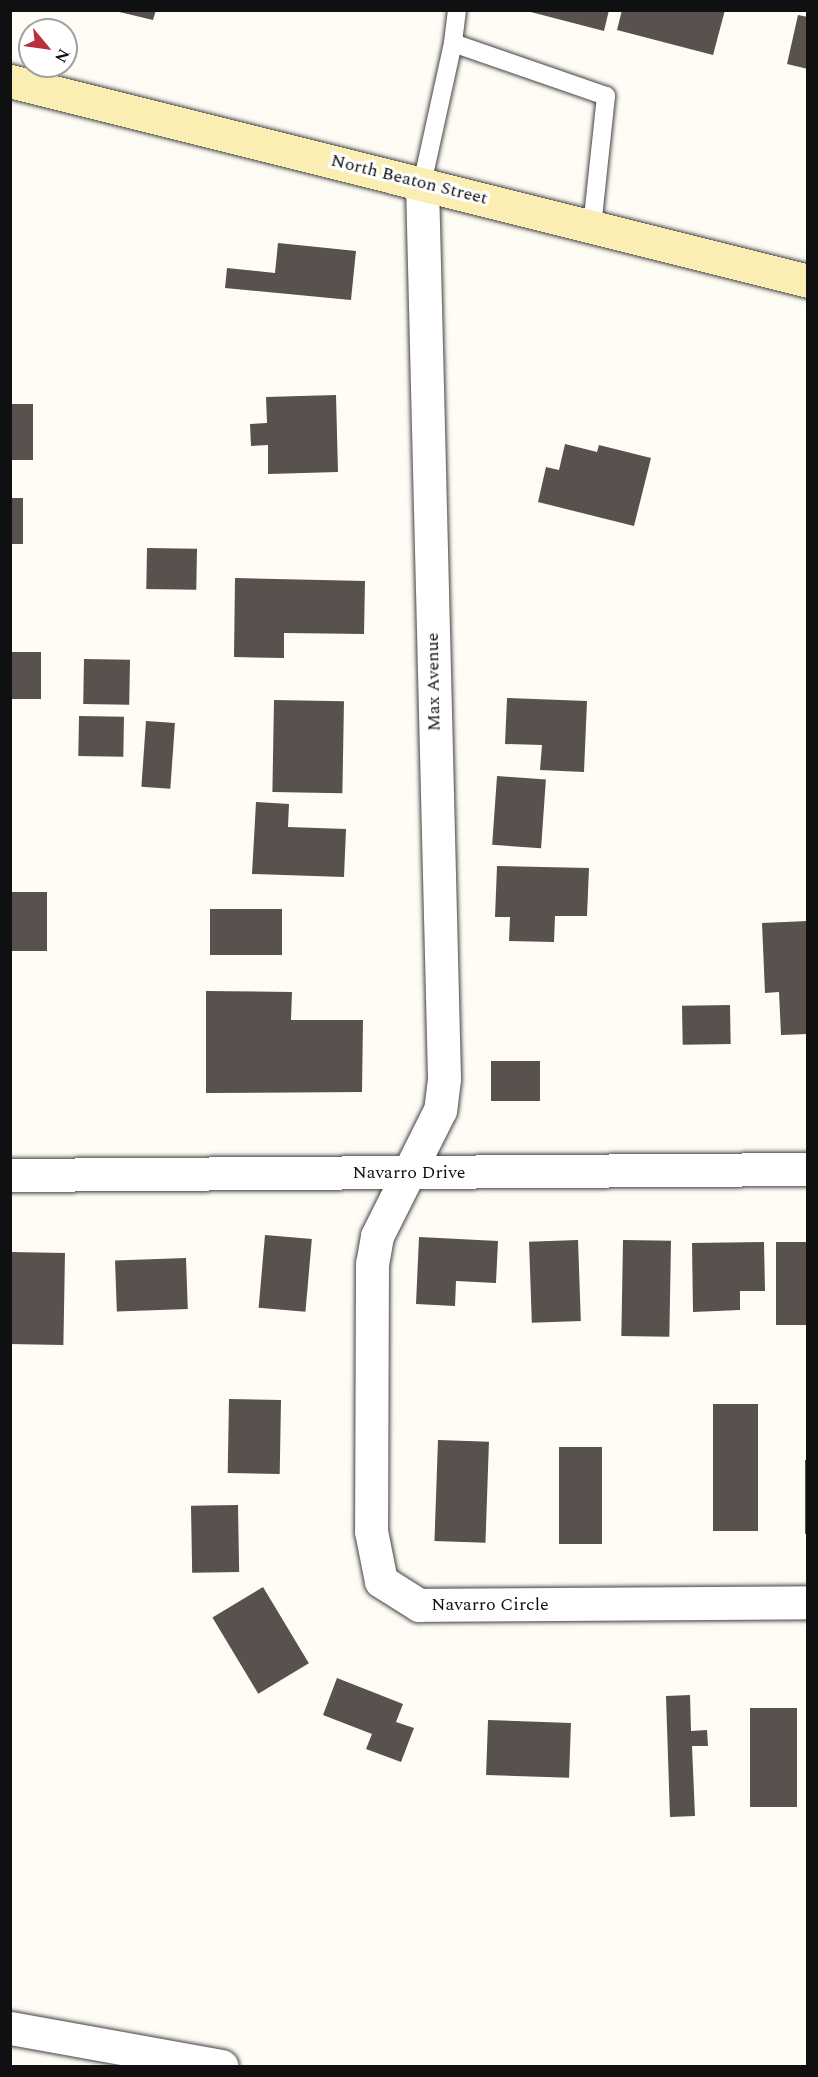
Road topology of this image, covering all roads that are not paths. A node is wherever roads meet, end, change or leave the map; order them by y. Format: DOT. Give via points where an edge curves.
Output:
graph roads {
  1 [pos="457,10"];
  2 [pos="453,42"];
  3 [pos="10,81"];
  4 [pos="422,184"];
  5 [pos="592,226"];
  6 [pos="807,280"];
  7 [pos="807,1169"];
  8 [pos="408,1173"];
  9 [pos="10,1175"];
  10 [pos="807,1602"];
  11 [pos="10,2028"];
  12 [pos="222,2067"];
  1 -- 2 [label="lane"];
  2 -- 4 [label="lane"];
  2 -- 5 [label="lane" via="606,96"];
  3 -- 4 [label="main road, North Beaton Street"];
  4 -- 5 [label="main road, North Beaton Street"];
  4 -- 8 [label="street, Max Avenue" via="444,1079 440,1110"];
  5 -- 6 [label="main road, North Beaton Street"];
  7 -- 8 [label="street, Navarro Drive"];
  8 -- 9 [label="street, Navarro Drive"];
  8 -- 10 [label="street, Navarro Circle" via="377,1236 372,1263 371,1531 381,1581 418,1605"];
  11 -- 12 [label="street"];
}
